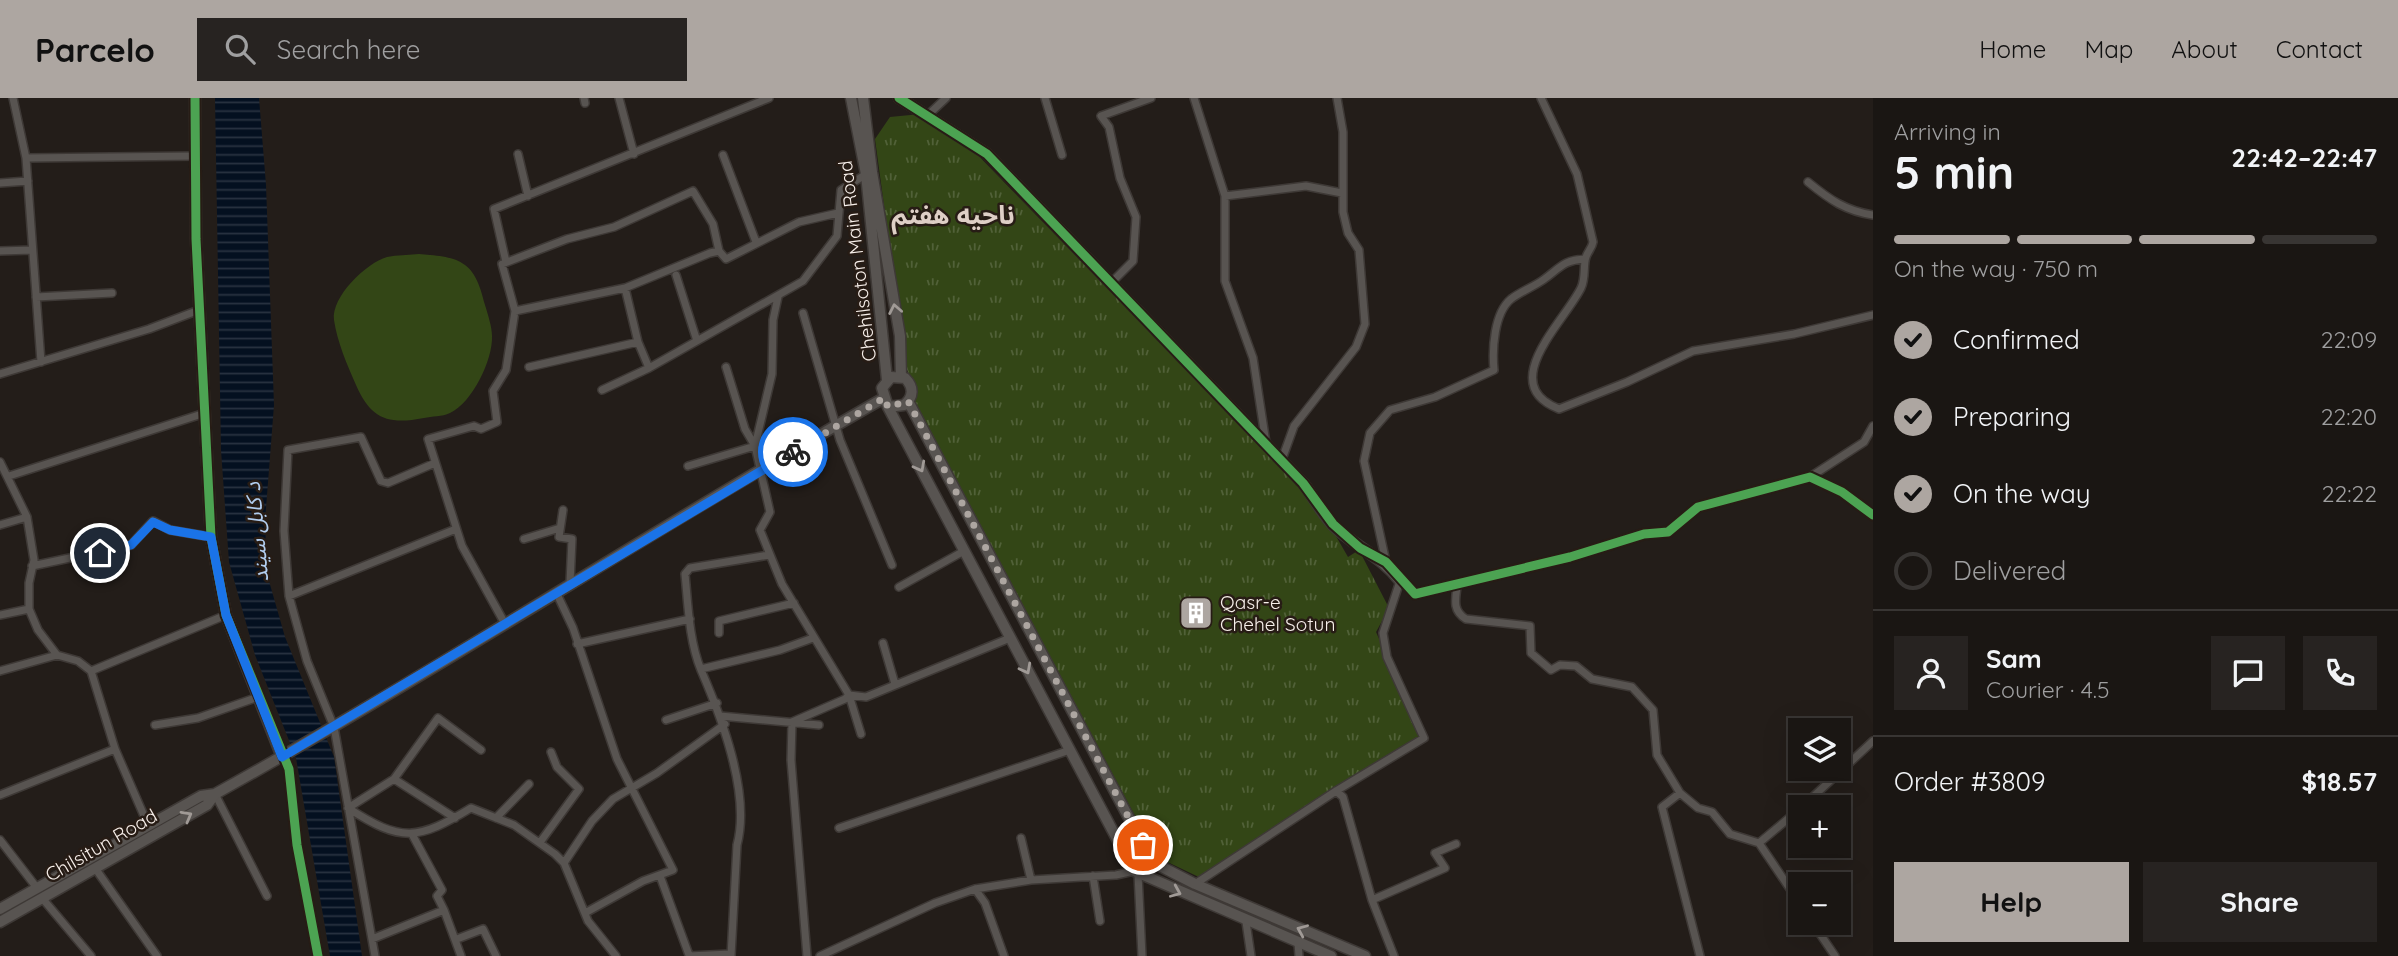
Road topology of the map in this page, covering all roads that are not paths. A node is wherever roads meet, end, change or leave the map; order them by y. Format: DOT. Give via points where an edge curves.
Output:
graph roads {
  1 [pos="13,98"];
  2 [pos="195,98"];
  3 [pos="619,98"];
  4 [pos="769,98"];
  5 [pos="851,98"];
  6 [pos="863,98"];
  7 [pos="899,98"];
  8 [pos="946,98"];
  9 [pos="1045,98"];
  10 [pos="1151,98"];
  11 [pos="1194,98"];
  12 [pos="1337,98"];
  13 [pos="1541,98"];
  14 [pos="929,115"];
  15 [pos="634,153"];
  16 [pos="518,154"];
  17 [pos="723,155"];
  18 [pos="1062,155"];
  19 [pos="196,156"];
  20 [pos="26,158"];
  21 [pos="869,173"];
  22 [pos="28,181"];
  23 [pos="1808,182"];
  24 [pos="0,183"];
  25 [pos="1342,193"];
  26 [pos="528,196"];
  27 [pos="1225,196"];
  28 [pos="838,213"];
  29 [pos="1873,215"];
  30 [pos="756,242"];
  31 [pos="32,250"];
  32 [pos="0,251"];
  33 [pos="719,251"];
  34 [pos="1585,259"];
  35 [pos="506,262"];
  36 [pos="676,275"];
  37 [pos="1112,282"];
  38 [pos="625,288"];
  39 [pos="112,293"];
  40 [pos="36,297"];
  41 [pos="778,297"];
  42 [pos="199,310"];
  43 [pos="515,311"];
  44 [pos="803,313"];
  45 [pos="1873,315"];
  46 [pos="697,341"];
  47 [pos="638,342"];
  48 [pos="41,362"];
  49 [pos="529,367"];
  50 [pos="726,367"];
  51 [pos="649,368"];
  52 [pos="0,374"];
  53 [pos="901,377"];
  54 [pos="887,380"];
  55 [pos="602,390"];
  56 [pos="908,401"];
  57 [pos="886,403"];
  58 [pos="205,413"];
  59 [pos="838,425"];
  60 [pos="1873,426"];
  61 [pos="755,446"];
  62 [pos="1267,447"];
  63 [pos="1281,462"];
  64 [pos="435,463"];
  65 [pos="1,466"];
  66 [pos="688,466"];
  67 [pos="760,471"];
  68 [pos="9,477"];
  69 [pos="1810,477"];
  70 [pos="563,510"];
  71 [pos="1873,514"];
  72 [pos="27,517"];
  73 [pos="0,525"];
  74 [pos="560,528"];
  75 [pos="456,529"];
  76 [pos="211,537"];
  77 [pos="524,539"];
  78 [pos="964,551"];
  79 [pos="769,555"];
  80 [pos="1386,562"];
  81 [pos="892,565"];
  82 [pos="32,566"];
  83 [pos="1401,581"];
  84 [pos="570,583"];
  85 [pos="899,587"];
  86 [pos="1457,587"];
  87 [pos="556,592"];
  88 [pos="289,596"];
  89 [pos="794,603"];
  90 [pos="29,609"];
  91 [pos="0,615"];
  92 [pos="226,615"];
  93 [pos="690,619"];
  94 [pos="504,622"];
  95 [pos="719,633"];
  96 [pos="813,638"];
  97 [pos="1010,638"];
  98 [pos="883,643"];
  99 [pos="577,644"];
  100 [pos="57,655"];
  101 [pos="701,669"];
  102 [pos="0,671"];
  103 [pos="91,671"];
  104 [pos="895,684"];
  105 [pos="849,695"];
  106 [pos="258,698"];
  107 [pos="717,703"];
  108 [pos="720,716"];
  109 [pos="666,720"];
  110 [pos="792,722"];
  111 [pos="724,724"];
  112 [pos="155,725"];
  113 [pos="818,725"];
  114 [pos="331,729"];
  115 [pos="861,734"];
  116 [pos="1873,741"];
  117 [pos="115,749"];
  118 [pos="481,750"];
  119 [pos="1070,750"];
  120 [pos="551,752"];
  121 [pos="287,754"];
  122 [pos="394,779"];
  123 [pos="528,784"];
  124 [pos="632,789"];
  125 [pos="1336,791"];
  126 [pos="1680,793"];
  127 [pos="215,794"];
  128 [pos="0,795"];
  129 [pos="1815,795"];
  130 [pos="348,808"];
  131 [pos="455,818"];
  132 [pos="495,818"];
  133 [pos="1788,819"];
  134 [pos="148,825"];
  135 [pos="839,828"];
  136 [pos="414,836"];
  137 [pos="1021,838"];
  138 [pos="0,840"];
  139 [pos="541,841"];
  140 [pos="1759,843"];
  141 [pos="1456,844"];
  142 [pos="564,863"];
  143 [pos="95,869"];
  144 [pos="1136,872"];
  145 [pos="660,876"];
  146 [pos="1093,876"];
  147 [pos="1031,880"];
  148 [pos="1195,884"];
  149 [pos="1788,886"];
  150 [pos="975,889"];
  151 [pos="40,893"];
  152 [pos="267,896"];
  153 [pos="1372,900"];
  154 [pos="0,909"];
  155 [pos="444,910"];
  156 [pos="585,913"];
  157 [pos="1100,921"];
  158 [pos="0,922"];
  159 [pos="1246,922"];
  160 [pos="1821,935"];
  161 [pos="372,939"];
  162 [pos="457,939"];
  163 [pos="1298,943"];
  164 [pos="834,953"];
  165 [pos="731,955"];
  166 [pos="91,956"];
  167 [pos="157,956"];
  168 [pos="318,956"];
  169 [pos="375,956"];
  170 [pos="461,956"];
  171 [pos="496,956"];
  172 [pos="616,956"];
  173 [pos="689,956"];
  174 [pos="807,956"];
  175 [pos="820,956"];
  176 [pos="1004,956"];
  177 [pos="1142,956"];
  178 [pos="1251,956"];
  179 [pos="1299,956"];
  180 [pos="1331,956"];
  181 [pos="1365,956"];
  182 [pos="1394,956"];
  183 [pos="1700,956"];
  184 [pos="1835,956"];
  1 -- 20 [label="street"];
  2 -- 19 [label="main road"];
  3 -- 15 [label="street"];
  4 -- 15 [label="street"];
  5 -- 21 [label="main road, Chehilsoton Main Road"];
  6 -- 21 [label="main road, Chehilsoton Main Road"];
  7 -- 14 [label="main road"];
  8 -- 14 [label="street"];
  9 -- 18 [label="street"];
  10 -- 37 [label="street" via="1101,116 1110,127 1119,178 1136,217 1133,261"];
  11 -- 27 [label="street"];
  12 -- 25 [label="street" via="1343,132"];
  13 -- 34 [label="street" via="1577,174 1593,242"];
  14 -- 37 [label="main road" via="987,154"];
  15 -- 26 [label="street"];
  16 -- 26 [label="street"];
  17 -- 30 [label="street"];
  19 -- 20 [label="street"];
  19 -- 42 [label="main road"];
  20 -- 22 [label="street"];
  21 -- 28 [label="street" via="841,190"];
  53 -- 21 [label="main road, Chehilsoton Main Road, one-way" via="900,336"];
  21 -- 54 [label="main road, Chehilsoton Main Road"];
  22 -- 24 [label="street"];
  22 -- 31 [label="street"];
  23 -- 29 [label="street" via="1860,216"];
  25 -- 27 [label="street" via="1306,186"];
  25 -- 63 [label="street" via="1348,233 1360,250 1365,324 1356,347 1294,426"];
  26 -- 35 [label="street" via="494,209"];
  27 -- 62 [label="street" via="1225,281 1253,358"];
  28 -- 30 [label="street" via="799,222"];
  28 -- 41 [label="street" via="837,236 803,281"];
  30 -- 33 [label="street" via="726,259"];
  31 -- 32 [label="street"];
  31 -- 40 [label="street"];
  33 -- 35 [label="street" via="712,224 693,191 614,227"];
  33 -- 38 [label="street"];
  34 -- 45 [label="street" via="1582,287 1539,351 1532,374 1540,397 1559,409 1693,351"];
  34 -- 80 [label="street" via="1568,259 1504,307 1493,334 1494,370 1435,397 1390,410 1370,433 1364,461"];
  35 -- 43 [label="street" via="502,265"];
  36 -- 46 [label="street"];
  37 -- 62 [label="main road"];
  38 -- 43 [label="street"];
  38 -- 47 [label="street"];
  39 -- 40 [label="street"];
  40 -- 48 [label="street"];
  41 -- 46 [label="street"];
  41 -- 61 [label="street" via="772,374"];
  42 -- 48 [label="street"];
  42 -- 58 [label="main road"];
  43 -- 64 [label="street" via="506,370 493,391 497,422 430,437"];
  44 -- 59 [label="street"];
  46 -- 51 [label="street"];
  47 -- 49 [label="street"];
  47 -- 51 [label="street"];
  48 -- 52 [label="street"];
  50 -- 61 [label="street" via="745,429"];
  51 -- 55 [label="street"];
  53 -- 54 [label="main road"];
  53 -- 56 [label="main road" via="911,387"];
  54 -- 57 [label="main road" via="882,388"];
  56 -- 57 [label="main road"];
  56 -- 148 [label="main road" via="1148,854 1158,865"];
  57 -- 59 [label="main road, Chilsitun Road"];
  57 -- 78 [label="main road, one-way"];
  58 -- 68 [label="street"];
  58 -- 76 [label="main road"];
  59 -- 67 [label="main road, Chilsitun Road"];
  59 -- 81 [label="street" via="840,440"];
  60 -- 69 [label="street" via="1864,442"];
  61 -- 66 [label="street"];
  61 -- 67 [label="street"];
  62 -- 63 [label="main road"];
  63 -- 80 [label="main road" via="1333,524 1360,548"];
  64 -- 75 [label="street"];
  64 -- 88 [label="street" via="388,483 381,481 361,437 288,450 284,531"];
  65 -- 68 [label="street"];
  67 -- 79 [label="street" via="770,512 761,530"];
  67 -- 84 [label="main road, Chilsitun Road"];
  68 -- 72 [label="street"];
  69 -- 71 [label="street"];
  69 -- 86 [label="street" via="1698,508 1668,532 1644,534"];
  70 -- 74 [label="street"];
  72 -- 73 [label="street"];
  72 -- 82 [label="street"];
  74 -- 77 [label="street"];
  74 -- 84 [label="street" via="559,538 572,539"];
  75 -- 88 [label="street"];
  75 -- 94 [label="street"];
  76 -- 82 [label="street" via="153,522 131,545"];
  76 -- 92 [label="main road"];
  78 -- 85 [label="street"];
  78 -- 97 [label="main road"];
  79 -- 89 [label="street"];
  79 -- 93 [label="street" via="686,571"];
  80 -- 83 [label="main road"];
  82 -- 90 [label="street"];
  83 -- 86 [label="street" via="1415,594"];
  83 -- 125 [label="street" via="1382,633 1387,657 1424,738"];
  84 -- 87 [label="main road, Chilsitun Road"];
  86 -- 126 [label="street" via="1459,615 1530,626 1531,653 1551,670 1560,664 1576,666 1592,679 1632,687 1653,710 1657,755"];
  87 -- 94 [label="main road, Chilsitun Road"];
  87 -- 99 [label="street"];
  88 -- 114 [label="street"];
  89 -- 95 [label="street" via="719,621"];
  89 -- 96 [label="street"];
  90 -- 91 [label="street"];
  90 -- 100 [label="street"];
  92 -- 103 [label="street"];
  92 -- 106 [label="main road"];
  93 -- 99 [label="street"];
  93 -- 101 [label="street"];
  94 -- 114 [label="main road, Chilsitun Road"];
  96 -- 101 [label="street"];
  96 -- 105 [label="street"];
  97 -- 104 [label="street"];
  97 -- 119 [label="main road, one-way"];
  98 -- 104 [label="street"];
  99 -- 124 [label="street"];
  100 -- 102 [label="street"];
  100 -- 103 [label="street" via="78,661"];
  101 -- 107 [label="street"];
  103 -- 117 [label="street"];
  104 -- 105 [label="street" via="866,697"];
  105 -- 110 [label="street"];
  105 -- 115 [label="street"];
  106 -- 112 [label="street" via="198,719"];
  106 -- 121 [label="main road"];
  107 -- 108 [label="street"];
  107 -- 109 [label="street"];
  108 -- 110 [label="street"];
  108 -- 111 [label="street"];
  110 -- 113 [label="street"];
  110 -- 174 [label="street"];
  111 -- 124 [label="street"];
  111 -- 165 [label="street" via="737,778 741,830"];
  114 -- 121 [label="main road, Chilsitun Road"];
  114 -- 130 [label="street"];
  116 -- 129 [label="street"];
  117 -- 128 [label="street"];
  117 -- 134 [label="street"];
  118 -- 122 [label="street" via="438,718"];
  119 -- 135 [label="street"];
  119 -- 144 [label="main road"];
  120 -- 139 [label="street" via="557,767 579,789"];
  121 -- 127 [label="main road, Chilsitun Road"];
  121 -- 168 [label="street" via="297,845"];
  122 -- 130 [label="street"];
  122 -- 131 [label="street"];
  123 -- 132 [label="street"];
  124 -- 142 [label="street" via="603,808"];
  124 -- 145 [label="street" via="673,870"];
  125 -- 148 [label="street"];
  125 -- 153 [label="street" via="1343,797"];
  126 -- 140 [label="street" via="1698,808 1712,812 1730,834"];
  126 -- 183 [label="street" via="1662,807"];
  127 -- 134 [label="main road, Chilsitun Road" via="201,796"];
  143 -- 127 [label="main road, Chilsitun Road, one-way" via="207,805"];
  127 -- 152 [label="street"];
  130 -- 136 [label="street" via="397,833"];
  130 -- 161 [label="street"];
  131 -- 132 [label="street" via="471,808"];
  131 -- 136 [label="street"];
  132 -- 139 [label="street"];
  133 -- 140 [label="street"];
  134 -- 151 [label="main road, Chilsitun Road"];
  136 -- 155 [label="street" via="442,890 437,896"];
  137 -- 147 [label="street"];
  138 -- 151 [label="street"];
  139 -- 142 [label="street"];
  140 -- 149 [label="street"];
  141 -- 153 [label="street" via="1435,853 1445,868"];
  142 -- 156 [label="street"];
  143 -- 151 [label="main road, Chilsitun Road"];
  143 -- 167 [label="street"];
  144 -- 146 [label="street"];
  144 -- 159 [label="main road, one-way"];
  144 -- 177 [label="street"];
  145 -- 156 [label="street" via="627,888"];
  145 -- 173 [label="street"];
  146 -- 147 [label="street"];
  146 -- 157 [label="street"];
  147 -- 150 [label="street"];
  181 -- 148 [label="main road, one-way"];
  150 -- 164 [label="street" via="935,903"];
  150 -- 176 [label="street" via="985,903"];
  151 -- 154 [label="main road, Chilsitun Road"];
  151 -- 158 [label="main road, Chilsitun Road"];
  151 -- 166 [label="street"];
  153 -- 182 [label="street"];
  155 -- 161 [label="street"];
  155 -- 162 [label="street"];
  156 -- 172 [label="street"];
  159 -- 163 [label="main road"];
  159 -- 178 [label="street"];
  160 -- 184 [label="street"];
  161 -- 169 [label="street"];
  162 -- 170 [label="street"];
  162 -- 171 [label="street" via="482,929"];
  163 -- 179 [label="street"];
  163 -- 180 [label="main road"];
  164 -- 175 [label="street"];
  165 -- 173 [label="street"];
}
